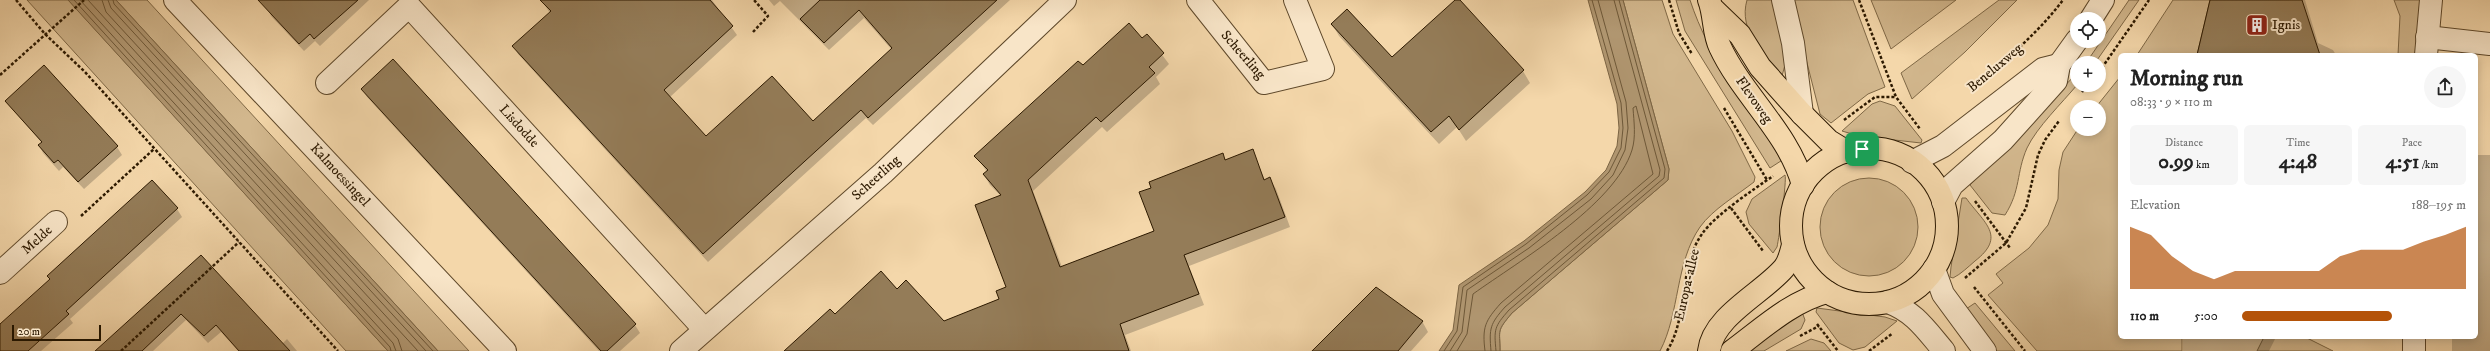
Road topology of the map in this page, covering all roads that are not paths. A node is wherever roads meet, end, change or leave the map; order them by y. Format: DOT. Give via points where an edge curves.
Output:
graph roads {
  1 [pos="1066,0"];
  2 [pos="1198,0"];
  3 [pos="1295,0"];
  4 [pos="1783,0"];
  5 [pos="2103,0"];
  6 [pos="2431,0"];
  7 [pos="181,2"];
  8 [pos="1712,5"];
  9 [pos="2095,12"];
  10 [pos="2490,44"];
  11 [pos="2426,46"];
  12 [pos="2071,48"];
  13 [pos="2059,65"];
  14 [pos="327,82"];
  15 [pos="1802,114"];
  16 [pos="1847,152"];
  17 [pos="1912,162"];
  18 [pos="1802,185"];
  19 [pos="1942,202"];
  20 [pos="56,222"];
  21 [pos="1793,245"];
  22 [pos="1934,269"];
  23 [pos="0,273"];
  24 [pos="1827,292"];
  25 [pos="1888,302"];
  26 [pos="704,329"];
  27 [pos="2414,339"];
  28 [pos="506,351"];
  29 [pos="681,351"];
  30 [pos="1709,351"];
  31 [pos="1732,351"];
  32 [pos="1944,351"];
  33 [pos="1985,351"];
  34 [pos="2414,351"];
  1 -- 26 [label="street, Scheerling" via="883,173"];
  2 -- 3 [label="street, Scheerling" via="1264,83 1323,69"];
  4 -- 15 [label="street" via="1793,43"];
  5 -- 9 [label="street"];
  6 -- 11 [label="street"];
  7 -- 28 [label="street, Kalmoessingel"];
  8 -- 15 [label="main road, Flevoweg" via="1740,35 1760,67"];
  8 -- 18 [label="main road, Flevoweg" via="1719,46 1740,81 1790,152"];
  10 -- 11 [label="street"];
  12 -- 13 [label="street"];
  13 -- 17 [label="street" via="2043,69 1943,146"];
  13 -- 19 [label="street" via="2056,81 2003,140 1952,186"];
  14 -- 26 [label="street, Lisdodde" via="409,6"];
  15 -- 16 [label="main road, Flevoweg" via="1829,141"];
  16 -- 17 [label="main road" via="1862,149 1884,150"];
  16 -- 18 [label="main road" via="1822,165"];
  17 -- 19 [label="main road" via="1930,179"];
  18 -- 21 [label="main road" via="1792,214"];
  19 -- 22 [label="main road" via="1946,232 1942,251"];
  20 -- 23 [label="street, Melde"];
  21 -- 24 [label="main road" via="1806,272"];
  21 -- 30 [label="main road" via="1784,268 1730,316 1710,341"];
  22 -- 25 [label="main road" via="1914,290"];
  22 -- 33 [label="street" via="1942,294"];
  24 -- 25 [label="main road" via="1856,303"];
  24 -- 31 [label="main road" via="1812,296 1793,306"];
  25 -- 32 [label="street" via="1904,308 1914,316"];
  26 -- 29 [label="street, Scheerling"];
  27 -- 34 [label="street"];
}
